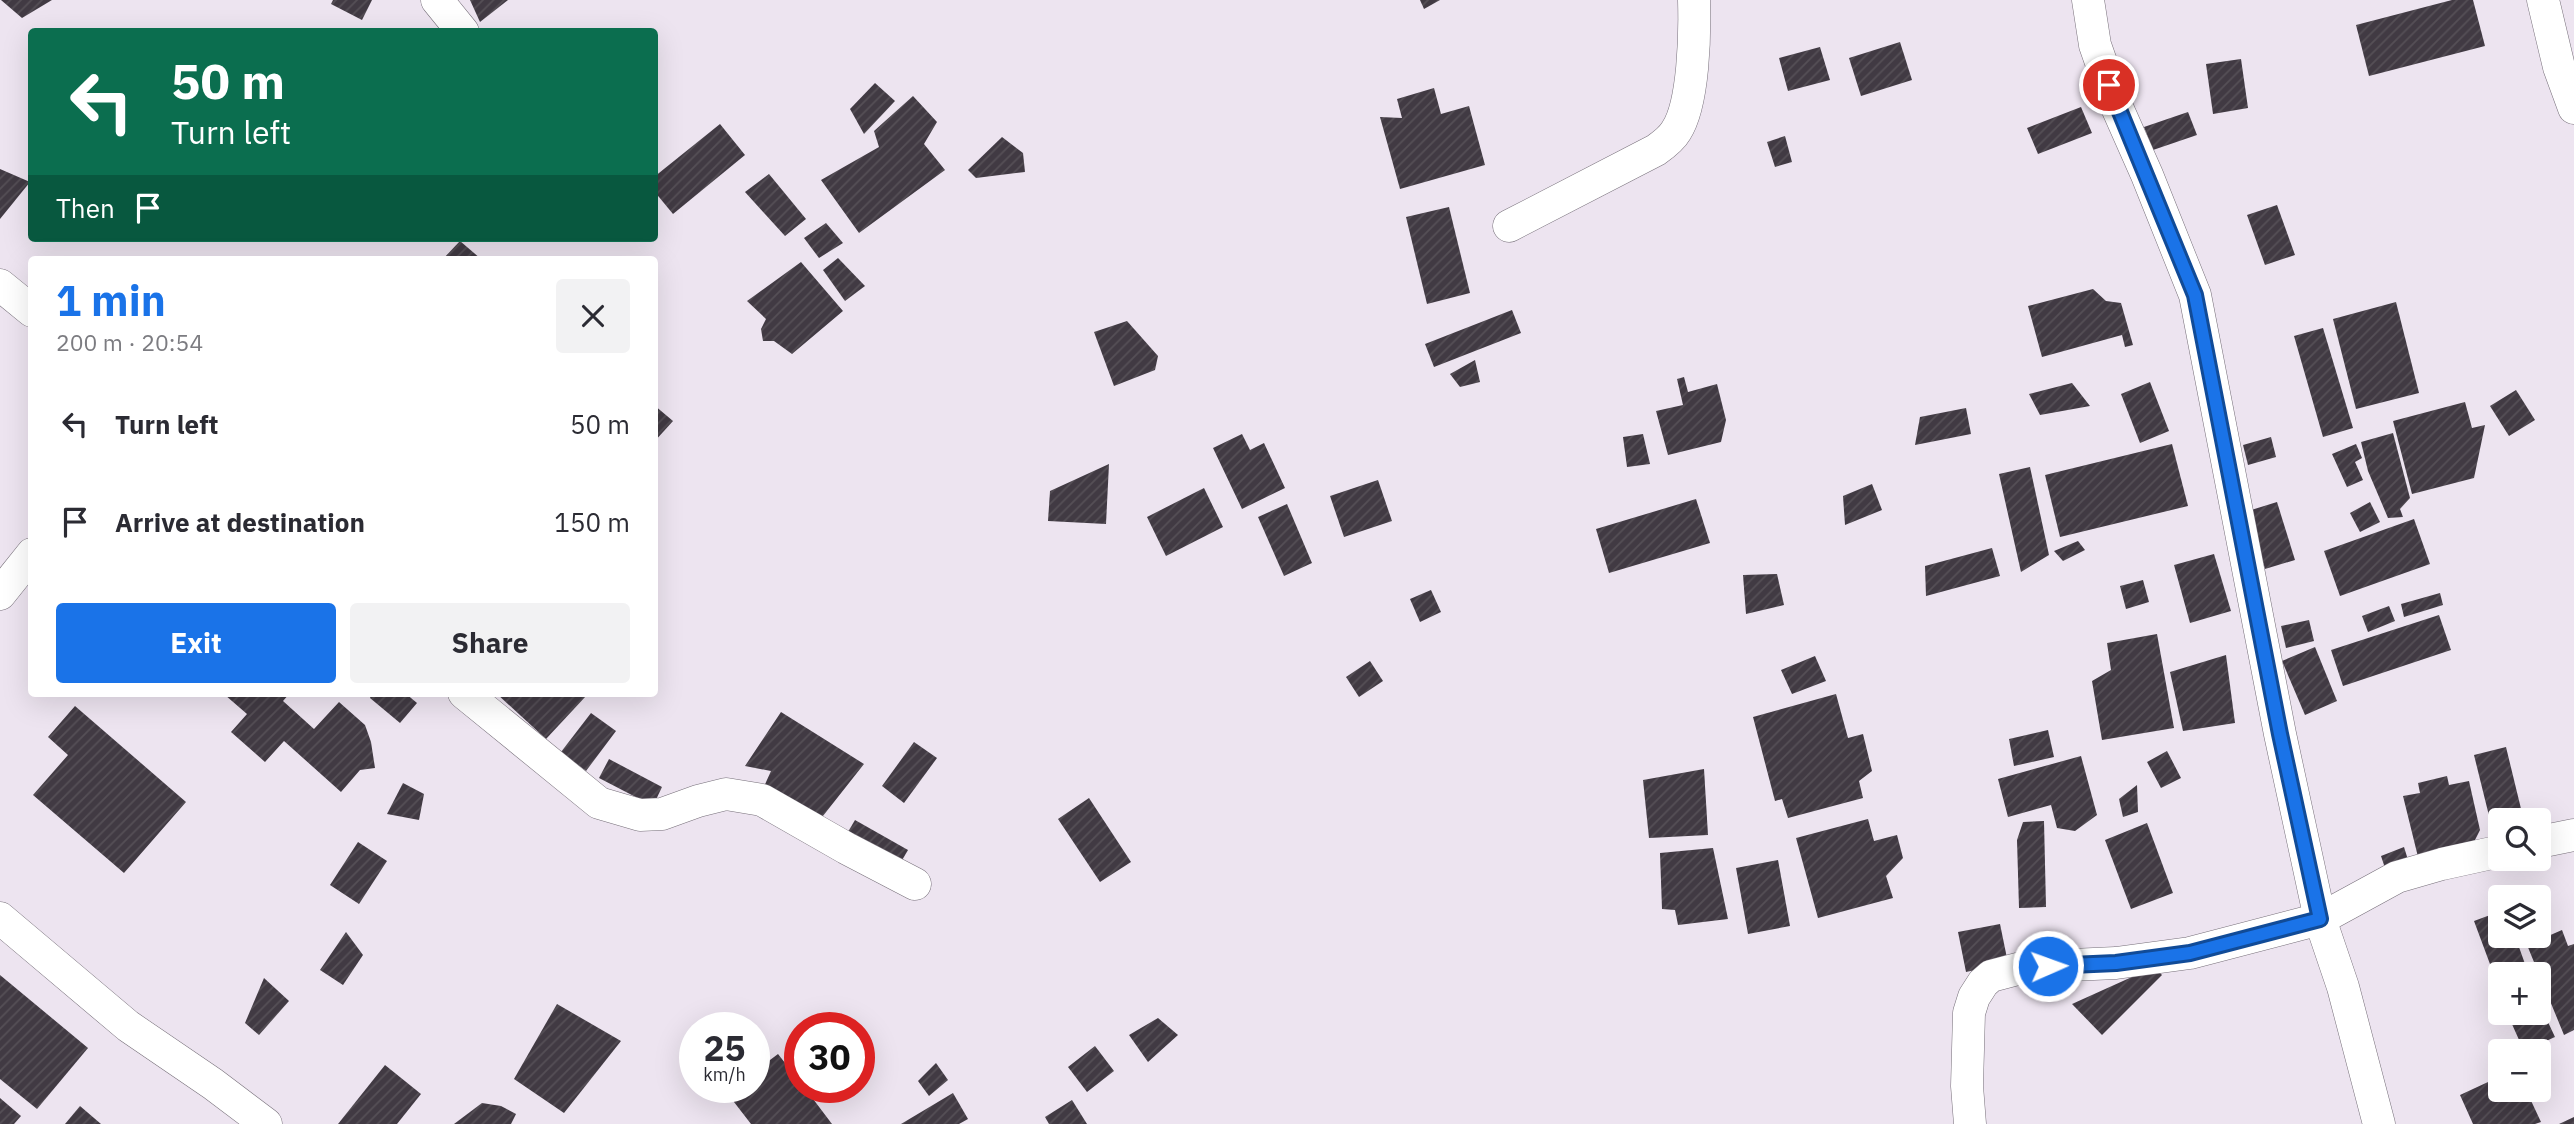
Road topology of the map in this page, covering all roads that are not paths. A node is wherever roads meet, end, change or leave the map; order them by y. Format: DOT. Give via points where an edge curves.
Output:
graph roads {
  1 [pos="437,0"];
  2 [pos="1694,0"];
  3 [pos="2088,0"];
  4 [pos="2543,0"];
  5 [pos="460,28"];
  6 [pos="2574,108"];
  7 [pos="1509,226"];
  8 [pos="0,285"];
  9 [pos="28,308"];
  10 [pos="28,559"];
  11 [pos="0,594"];
  12 [pos="469,697"];
  13 [pos="2574,835"];
  14 [pos="2551,840"];
  15 [pos="2488,854"];
  16 [pos="915,884"];
  17 [pos="0,918"];
  18 [pos="2320,919"];
  19 [pos="267,1124"];
  20 [pos="1970,1124"];
  21 [pos="2379,1124"];
  1 -- 5 [label="street"];
  2 -- 7 [label="street" via="1686,111 1675,133 1656,150"];
  3 -- 18 [label="street" via="2095,45 2116,105 2195,295"];
  4 -- 6 [label="street"];
  8 -- 9 [label="street"];
  10 -- 11 [label="street"];
  12 -- 16 [label="street" via="599,803 640,815 662,814 726,794 762,800"];
  13 -- 14 [label="street"];
  15 -- 18 [label="street" via="2396,877"];
  17 -- 19 [label="street" via="128,1026"];
  18 -- 20 [label="street" via="2190,953 2116,963 2025,967 1991,976 1974,997 1969,1013"];
  18 -- 21 [label="street"];
}
